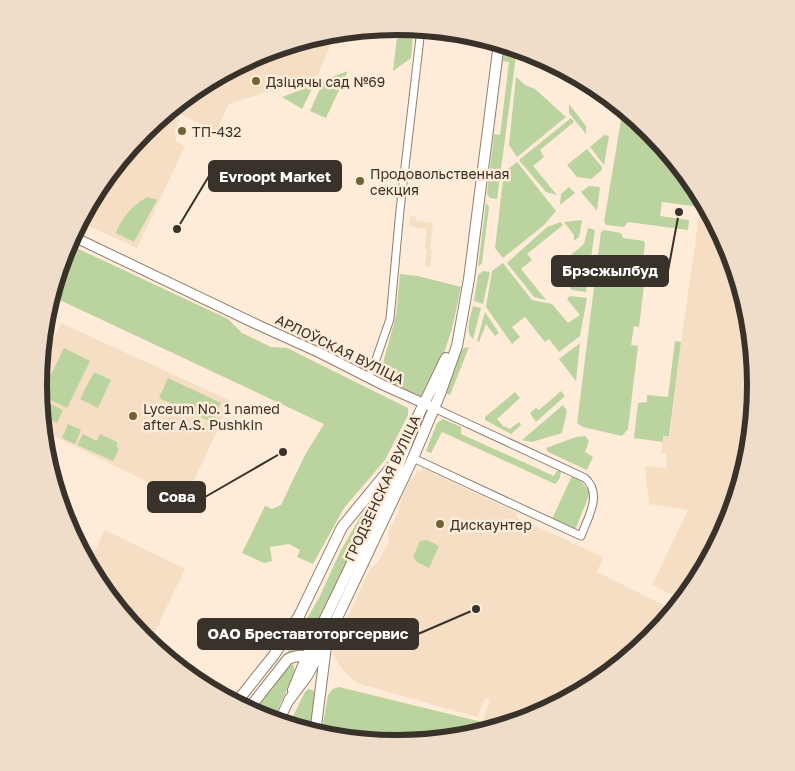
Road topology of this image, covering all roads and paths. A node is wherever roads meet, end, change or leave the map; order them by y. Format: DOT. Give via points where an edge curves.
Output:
graph roads {
  1 [pos="420,36"];
  2 [pos="498,50"];
  3 [pos="79,239"];
  4 [pos="461,322"];
  5 [pos="368,378"];
  6 [pos="424,404"];
  7 [pos="434,408"];
  8 [pos="408,455"];
  9 [pos="327,639"];
  10 [pos="311,658"];
  11 [pos="239,699"];
  12 [pos="289,700"];
  13 [pos="252,704"];
  14 [pos="281,716"];
  15 [pos="315,726"];
  1 -- 5 [label="street" via="390,319"];
  2 -- 4 [label="main road, ГРОДЗЕНСКАЯ ВУЛІЦА"];
  3 -- 5 [label="street, АРЛОЎСКАЯ ВУЛІЦА"];
  4 -- 6 [label="main road, ГРОДЗЕНСКАЯ ВУЛІЦА"];
  4 -- 7 [label="main road, ГРОДЗЕНСКАЯ ВУЛІЦА" via="457,346"];
  5 -- 6 [label="street, АРЛОЎСКАЯ ВУЛІЦА"];
  6 -- 7 [label="street, АРЛОЎСКАЯ ВУЛІЦА"];
  6 -- 8 [label="main road, ГРОДЗЕНСКАЯ ВУЛІЦА"];
  7 -- 8 [label="main road, ГРОДЗЕНСКАЯ ВУЛІЦА"];
  7 -- 8 [label="street, АРЛОЎСКАЯ ВУЛІЦА" via="588,481 593,488 594,501 581,536"];
  8 -- 9 [label="main road, ГРОДЗЕНСКАЯ ВУЛІЦА"];
  8 -- 10 [label="main road, ГРОДЗЕНСКАЯ ВУЛІЦА" via="394,476"];
  8 -- 11 [label="main road, ГРОДЗЕНСКАЯ ВУЛІЦА" via="342,527 300,616"];
  9 -- 10 [label="main road, ГРОДЗЕНСКАЯ ВУЛІЦА"];
  9 -- 15 [label="main road"];
  10 -- 12 [label="main road, ГРОДЗЕНСКАЯ ВУЛІЦА"];
  10 -- 13 [label="main road" via="296,656 284,662"];
  12 -- 14 [label="street, ГРОДЗЕНСКАЯ ВУЛІЦА"];
}
